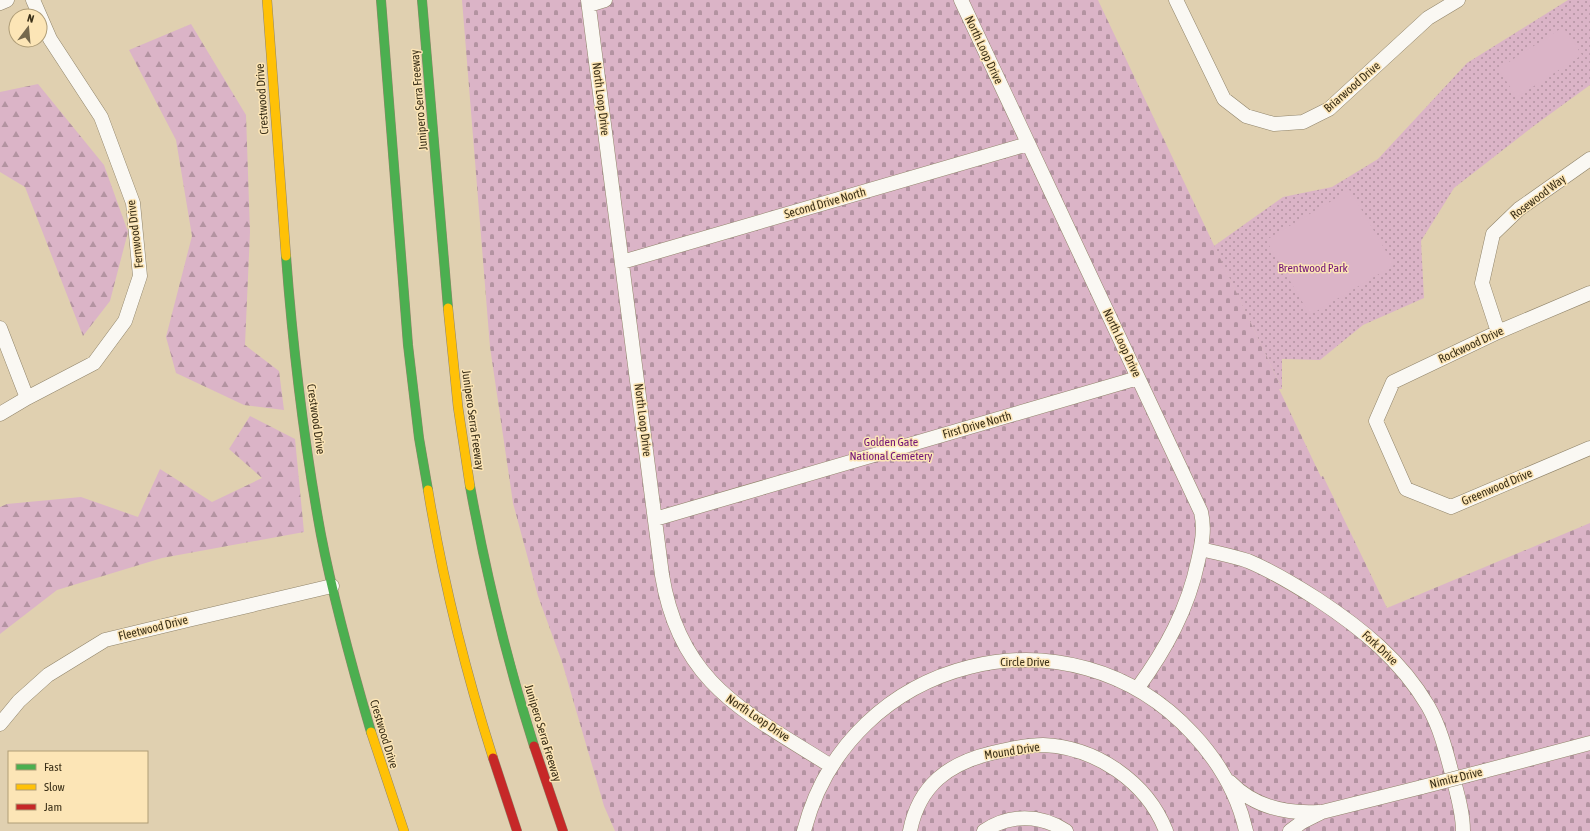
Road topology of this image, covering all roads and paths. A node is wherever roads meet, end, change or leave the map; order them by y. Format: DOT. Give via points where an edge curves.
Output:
graph roads {
  1 [pos="7,0"];
  2 [pos="267,0"];
  3 [pos="381,0"];
  4 [pos="422,0"];
  5 [pos="605,0"];
  6 [pos="961,0"];
  7 [pos="1176,0"];
  8 [pos="1458,0"];
  9 [pos="589,2"];
  10 [pos="0,3"];
  11 [pos="48,34"];
  12 [pos="1028,144"];
  13 [pos="1590,159"];
  14 [pos="622,262"];
  15 [pos="1590,293"];
  16 [pos="0,328"];
  17 [pos="1498,332"];
  18 [pos="1138,378"];
  19 [pos="27,398"];
  20 [pos="0,414"];
  21 [pos="1376,420"];
  22 [pos="1590,448"];
  23 [pos="655,519"];
  24 [pos="1201,549"];
  25 [pos="332,586"];
  26 [pos="1137,689"];
  27 [pos="0,724"];
  28 [pos="1590,743"];
  29 [pos="831,766"];
  30 [pos="1220,769"];
  31 [pos="553,804"];
  32 [pos="1322,812"];
  33 [pos="404,831"];
  34 [pos="517,831"];
  35 [pos="563,831"];
  36 [pos="569,831"];
  37 [pos="804,831"];
  38 [pos="910,831"];
  39 [pos="984,831"];
  40 [pos="1066,831"];
  41 [pos="1166,831"];
  42 [pos="1246,831"];
  43 [pos="1290,831"];
  44 [pos="1463,831"];
  1 -- 10 [label="street"];
  2 -- 25 [label="main road, Crestwood Drive" via="293,339 305,438"];
  3 -- 34 [label="main road" via="406,328 424,469 458,637 488,746"];
  4 -- 31 [label="main road, Junipero Serra Freeway" via="452,350 467,464 504,643"];
  5 -- 9 [label="street"];
  6 -- 12 [label="street, North Loop Drive"];
  7 -- 8 [label="street, Briarwood Drive" via="1224,99 1246,116 1274,124 1303,122 1329,109 1428,18"];
  9 -- 14 [label="street, North Loop Drive"];
  11 -- 19 [label="street, Fernwood Drive" via="101,117 133,203 140,276 125,321 94,363"];
  12 -- 14 [label="street, Second Drive North"];
  12 -- 18 [label="street, North Loop Drive"];
  13 -- 17 [label="street, Rosewood Way" via="1519,208 1493,234 1482,283"];
  14 -- 23 [label="street, North Loop Drive"];
  15 -- 17 [label="street, Rockwood Drive"];
  16 -- 19 [label="street"];
  17 -- 21 [label="street, Rockwood Drive" via="1393,382"];
  18 -- 23 [label="street, First Drive North"];
  18 -- 24 [label="street, North Loop Drive" via="1201,512"];
  19 -- 20 [label="street, Fernwood Drive"];
  21 -- 22 [label="street, Greenwood Drive" via="1406,489 1451,507"];
  23 -- 29 [label="street, North Loop Drive" via="668,604 678,633 697,666 733,703"];
  24 -- 26 [label="street, North Loop Drive" via="1177,625"];
  24 -- 44 [label="street, Fork Drive" via="1247,561 1289,582 1354,625 1390,656 1415,686 1435,721 1447,752 1460,804"];
  25 -- 27 [label="street, Fleetwood Drive" via="106,640 48,675 19,701"];
  25 -- 33 [label="main road, Crestwood Drive" via="365,713"];
  26 -- 29 [label="street, Circle Drive" via="1103,674 1057,662 1012,660 968,667 927,680 883,708 855,735"];
  26 -- 30 [label="street, Circle Drive" via="1179,720 1201,742"];
  28 -- 32 [label="street, Nimitz Drive, bridge"];
  29 -- 37 [label="street, Circle Drive" via="812,804"];
  30 -- 32 [label="street, Nimitz Drive" via="1236,788 1267,807 1288,811"];
  30 -- 42 [label="street, Circle Drive" via="1234,796"];
  31 -- 35 [label="main road, Junipero Serra Freeway"];
  31 -- 36 [label="main road"];
  32 -- 43 [label="street, Nimitz Drive"];
  38 -- 41 [label="street, Mound Drive" via="923,798 935,781 951,768 980,756 1011,748 1043,745 1076,751 1098,759 1119,771 1145,796"];
  39 -- 40 [label="street" via="1007,820 1025,818 1043,820"];
}
